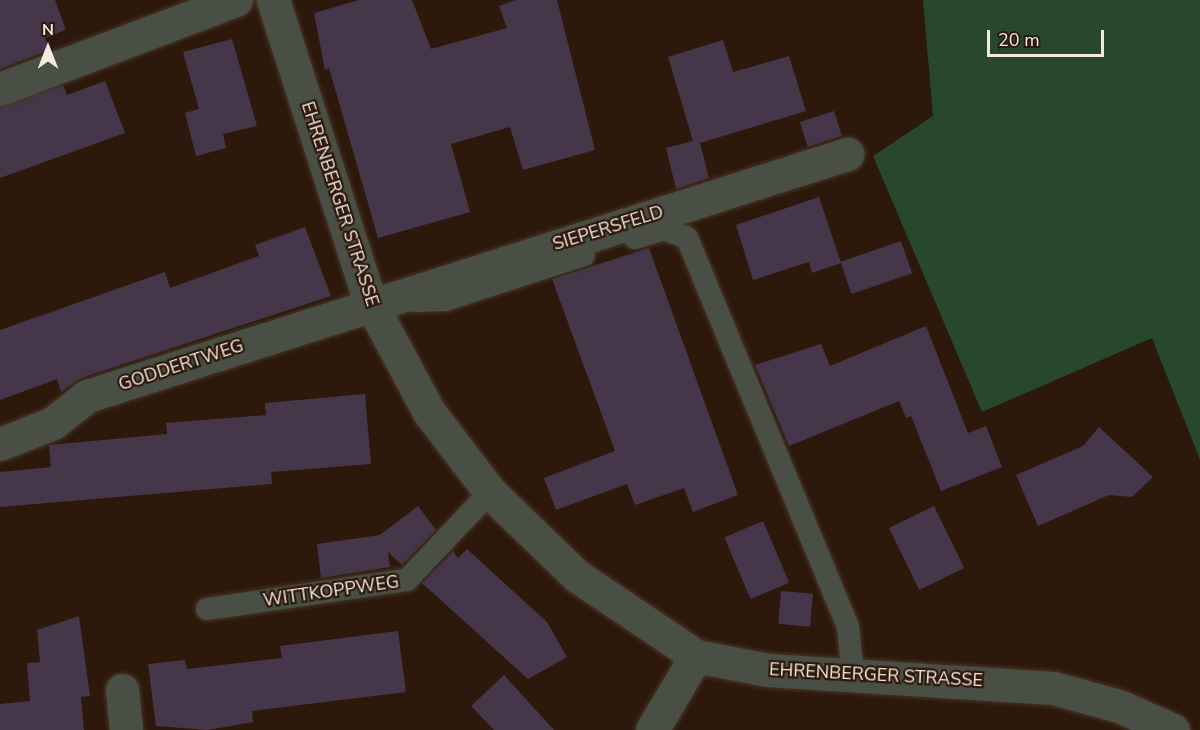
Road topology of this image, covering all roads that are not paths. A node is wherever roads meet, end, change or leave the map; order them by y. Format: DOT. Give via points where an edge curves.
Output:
graph roads {
  1 [pos="236,0"];
  2 [pos="273,0"];
  3 [pos="0,89"];
  4 [pos="847,154"];
  5 [pos="370,302"];
  6 [pos="0,444"];
  7 [pos="490,492"];
  8 [pos="207,609"];
  9 [pos="696,656"];
  10 [pos="853,677"];
  11 [pos="123,690"];
  12 [pos="126,730"];
  13 [pos="652,730"];
  14 [pos="1173,730"];
  1 -- 3 [label="street"];
  2 -- 5 [label="street, EHRENBERGER STRASSE"];
  4 -- 5 [label="street, SIEPERSFELD"];
  5 -- 6 [label="street, GODDERTWEG" via="87,396 53,423"];
  5 -- 7 [label="street, EHRENBERGER STRASSE" via="429,412"];
  5 -- 10 [label="lane" via="445,300 663,229 678,231 687,238 848,627"];
  7 -- 8 [label="lane, WITTKOPPWEG" via="407,580"];
  7 -- 9 [label="street, EHRENBERGER STRASSE" via="577,576"];
  9 -- 10 [label="street, EHRENBERGER STRASSE" via="768,670"];
  9 -- 13 [label="street"];
  10 -- 14 [label="street, EHRENBERGER STRASSE" via="1053,688 1119,706"];
  11 -- 12 [label="street"];
}
